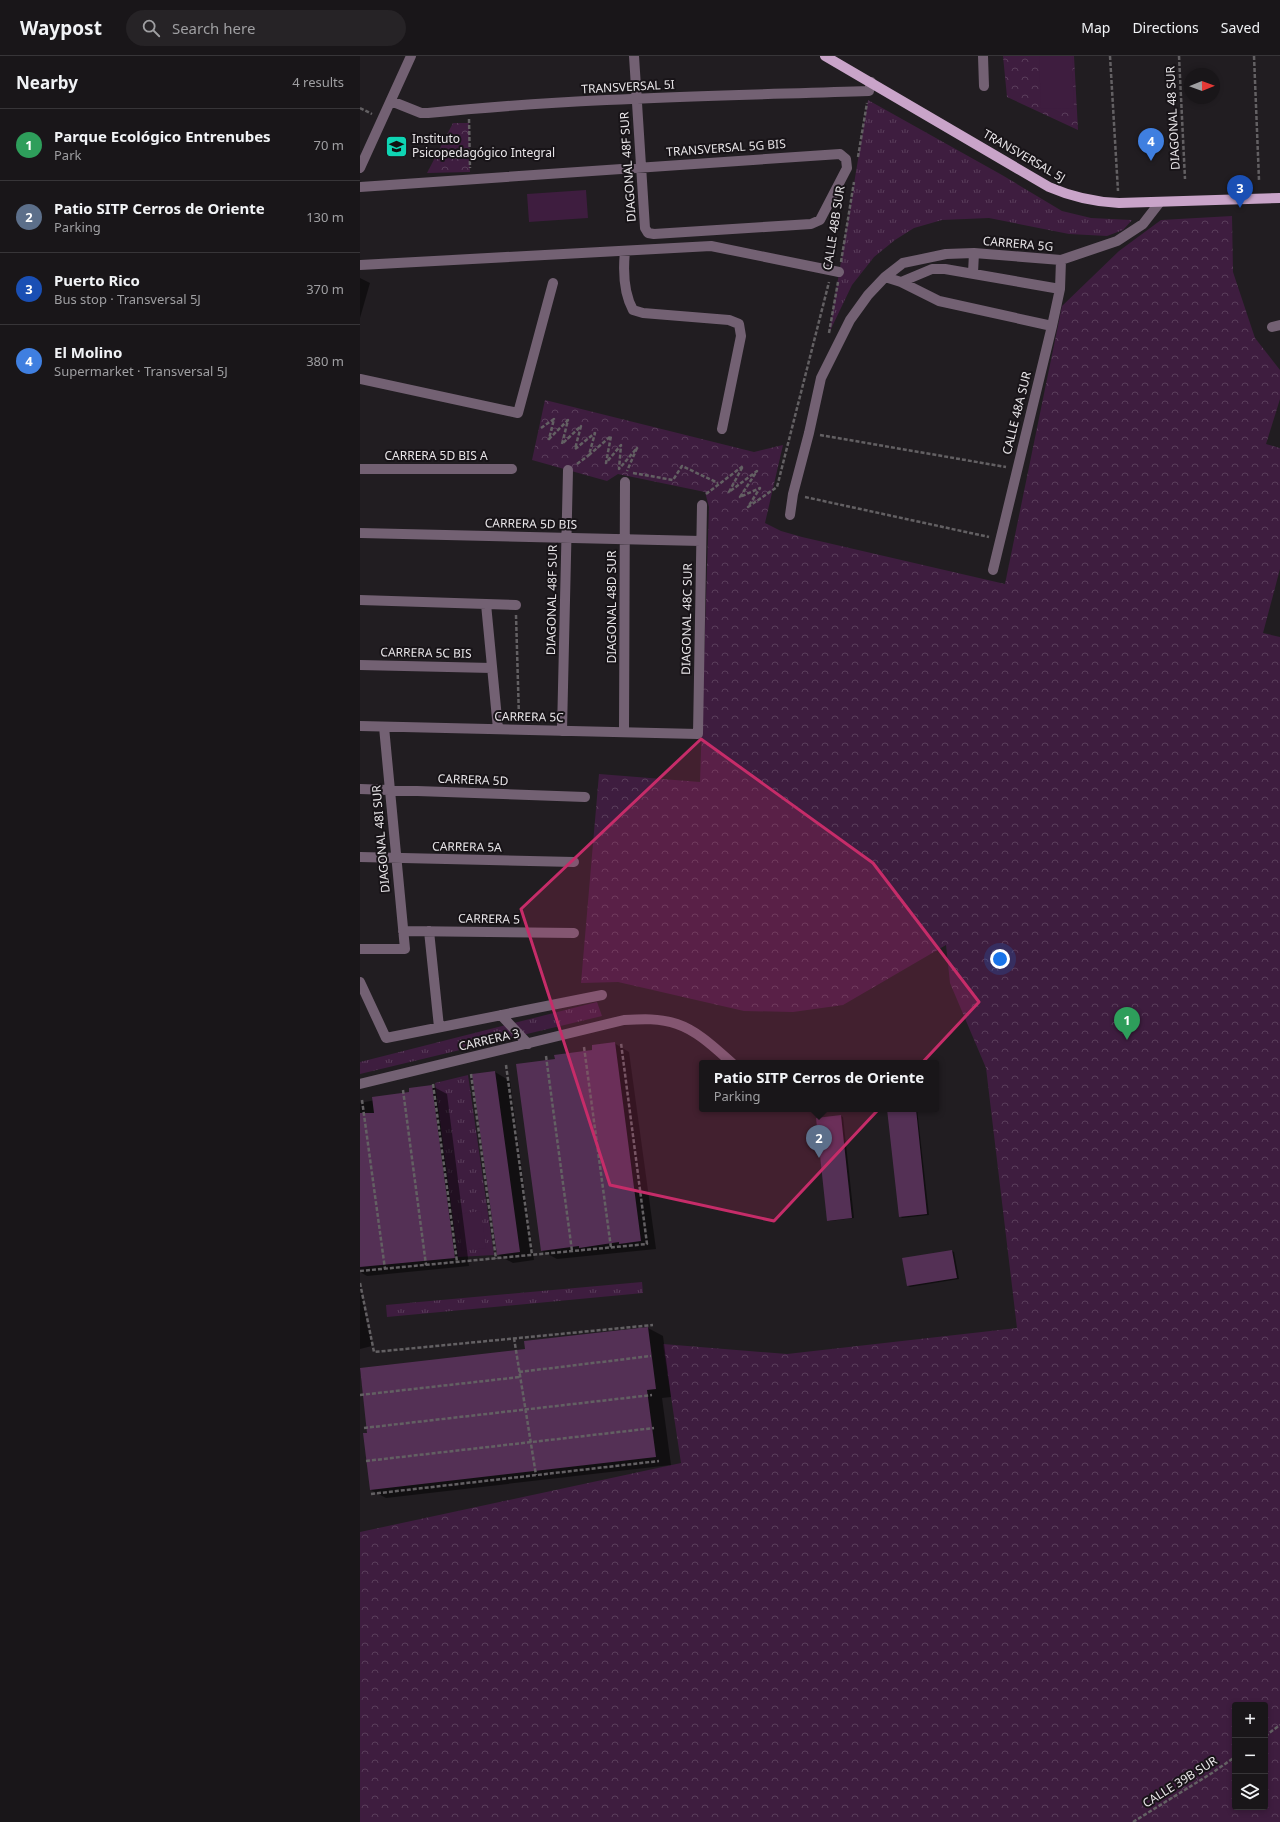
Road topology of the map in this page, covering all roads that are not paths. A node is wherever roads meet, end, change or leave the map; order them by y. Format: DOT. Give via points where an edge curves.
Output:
graph roads {
  1 [pos="411,56"];
  2 [pos="634,56"];
  3 [pos="825,56"];
  4 [pos="983,56"];
  5 [pos="870,86"];
  6 [pos="984,86"];
  7 [pos="637,99"];
  8 [pos="391,100"];
  9 [pos="640,166"];
  10 [pos="360,168"];
  11 [pos="360,187"];
  12 [pos="1280,198"];
  13 [pos="1160,202"];
  14 [pos="645,228"];
  15 [pos="625,251"];
  16 [pos="974,253"];
  17 [pos="1061,260"];
  18 [pos="360,265"];
  19 [pos="836,271"];
  20 [pos="973,273"];
  21 [pos="884,276"];
  22 [pos="901,282"];
  23 [pos="553,283"];
  24 [pos="1060,289"];
  25 [pos="1052,326"];
  26 [pos="360,379"];
  27 [pos="722,429"];
  28 [pos="360,469"];
  29 [pos="512,469"];
  30 [pos="568,470"];
  31 [pos="625,482"];
  32 [pos="702,506"];
  33 [pos="790,515"];
  34 [pos="360,533"];
  35 [pos="567,538"];
  36 [pos="625,540"];
  37 [pos="701,541"];
  38 [pos="993,570"];
  39 [pos="360,600"];
  40 [pos="486,604"];
  41 [pos="516,605"];
  42 [pos="360,665"];
  43 [pos="492,668"];
  44 [pos="360,726"];
  45 [pos="384,727"];
  46 [pos="498,729"];
  47 [pos="562,731"];
  48 [pos="624,732"];
  49 [pos="698,734"];
  50 [pos="360,789"];
  51 [pos="390,790"];
  52 [pos="585,797"];
  53 [pos="360,857"];
  54 [pos="396,858"];
  55 [pos="574,862"];
  56 [pos="403,931"];
  57 [pos="429,931"];
  58 [pos="574,933"];
  59 [pos="360,949"];
  60 [pos="360,982"];
  61 [pos="602,995"];
  62 [pos="501,1015"];
  63 [pos="439,1027"];
  64 [pos="528,1044"];
  65 [pos="728,1060"];
  66 [pos="360,1084"];
  1 -- 8 [label="street"];
  2 -- 7 [label="street, DIAGONAL 48F SUR"];
  3 -- 5 [label="main road, TRANSVERSAL 5J"];
  4 -- 6 [label="street"];
  5 -- 7 [label="street, TRANSVERSAL 5I"];
  5 -- 13 [label="main road, TRANSVERSAL 5J" via="1049,187 1070,196 1098,202"];
  7 -- 8 [label="street, TRANSVERSAL 5I" via="421,113"];
  7 -- 9 [label="street, DIAGONAL 48F SUR"];
  8 -- 10 [label="street"];
  9 -- 11 [label="street, TRANSVERSAL 5G BIS"];
  9 -- 14 [label="street, DIAGONAL 48F SUR"];
  9 -- 14 [label="street, TRANSVERSAL 5G BIS" via="840,154 846,159 846,168 820,220 811,224 654,234 648,233"];
  12 -- 13 [label="main road, TRANSVERSAL 5J"];
  13 -- 17 [label="street, CARRERA 5G" via="1144,224 1117,241"];
  15 -- 18 [label="street"];
  15 -- 19 [label="street" via="711,246"];
  15 -- 27 [label="street" via="625,290 633,310 729,320 739,324 741,336"];
  16 -- 17 [label="street, CARRERA 5G"];
  16 -- 20 [label="street"];
  16 -- 21 [label="street, CARRERA 5G" via="946,254 903,263"];
  17 -- 24 [label="street, CALLE 48A SUR"];
  20 -- 22 [label="street" via="932,269"];
  20 -- 24 [label="street"];
  21 -- 22 [label="street"];
  21 -- 33 [label="street" via="850,320 821,378"];
  22 -- 25 [label="street" via="939,301"];
  23 -- 26 [label="street" via="518,413"];
  24 -- 25 [label="street, CALLE 48A SUR"];
  25 -- 38 [label="street, CALLE 48A SUR"];
  28 -- 29 [label="street, CARRERA 5D BIS A"];
  30 -- 35 [label="street, DIAGONAL 48F SUR"];
  31 -- 36 [label="street, DIAGONAL 48D SUR"];
  32 -- 37 [label="street, DIAGONAL 48C SUR"];
  34 -- 35 [label="street, CARRERA 5D BIS"];
  35 -- 36 [label="street, CARRERA 5D BIS"];
  35 -- 47 [label="street, DIAGONAL 48F SUR"];
  36 -- 37 [label="street, CARRERA 5D BIS"];
  36 -- 48 [label="street, DIAGONAL 48D SUR"];
  37 -- 49 [label="street, DIAGONAL 48C SUR"];
  39 -- 40 [label="street"];
  40 -- 41 [label="street"];
  40 -- 43 [label="street"];
  42 -- 43 [label="street, CARRERA 5C BIS"];
  43 -- 46 [label="street"];
  44 -- 45 [label="street, CARRERA 5C"];
  45 -- 46 [label="street, CARRERA 5C"];
  45 -- 51 [label="street, DIAGONAL 48I SUR"];
  46 -- 47 [label="street, CARRERA 5C"];
  47 -- 48 [label="street, CARRERA 5C"];
  48 -- 49 [label="street, CARRERA 5C"];
  50 -- 51 [label="street, CARRERA 5D"];
  51 -- 52 [label="street, CARRERA 5D"];
  51 -- 54 [label="street, DIAGONAL 48I SUR"];
  53 -- 54 [label="street, CARRERA 5A"];
  54 -- 55 [label="street, CARRERA 5A"];
  54 -- 56 [label="street, DIAGONAL 48I SUR"];
  56 -- 57 [label="street, CARRERA 5"];
  56 -- 59 [label="street, DIAGONAL 48I SUR" via="405,949"];
  57 -- 58 [label="street, CARRERA 5"];
  57 -- 63 [label="street"];
  60 -- 63 [label="street, CARRERA 3" via="386,1038"];
  61 -- 62 [label="street, CARRERA 3"];
  62 -- 63 [label="street, CARRERA 3"];
  62 -- 64 [label="street"];
  64 -- 65 [label="street, CARRERA 3" via="621,1021 648,1019 677,1024 704,1039"];
  64 -- 66 [label="street, CARRERA 3"];
}
